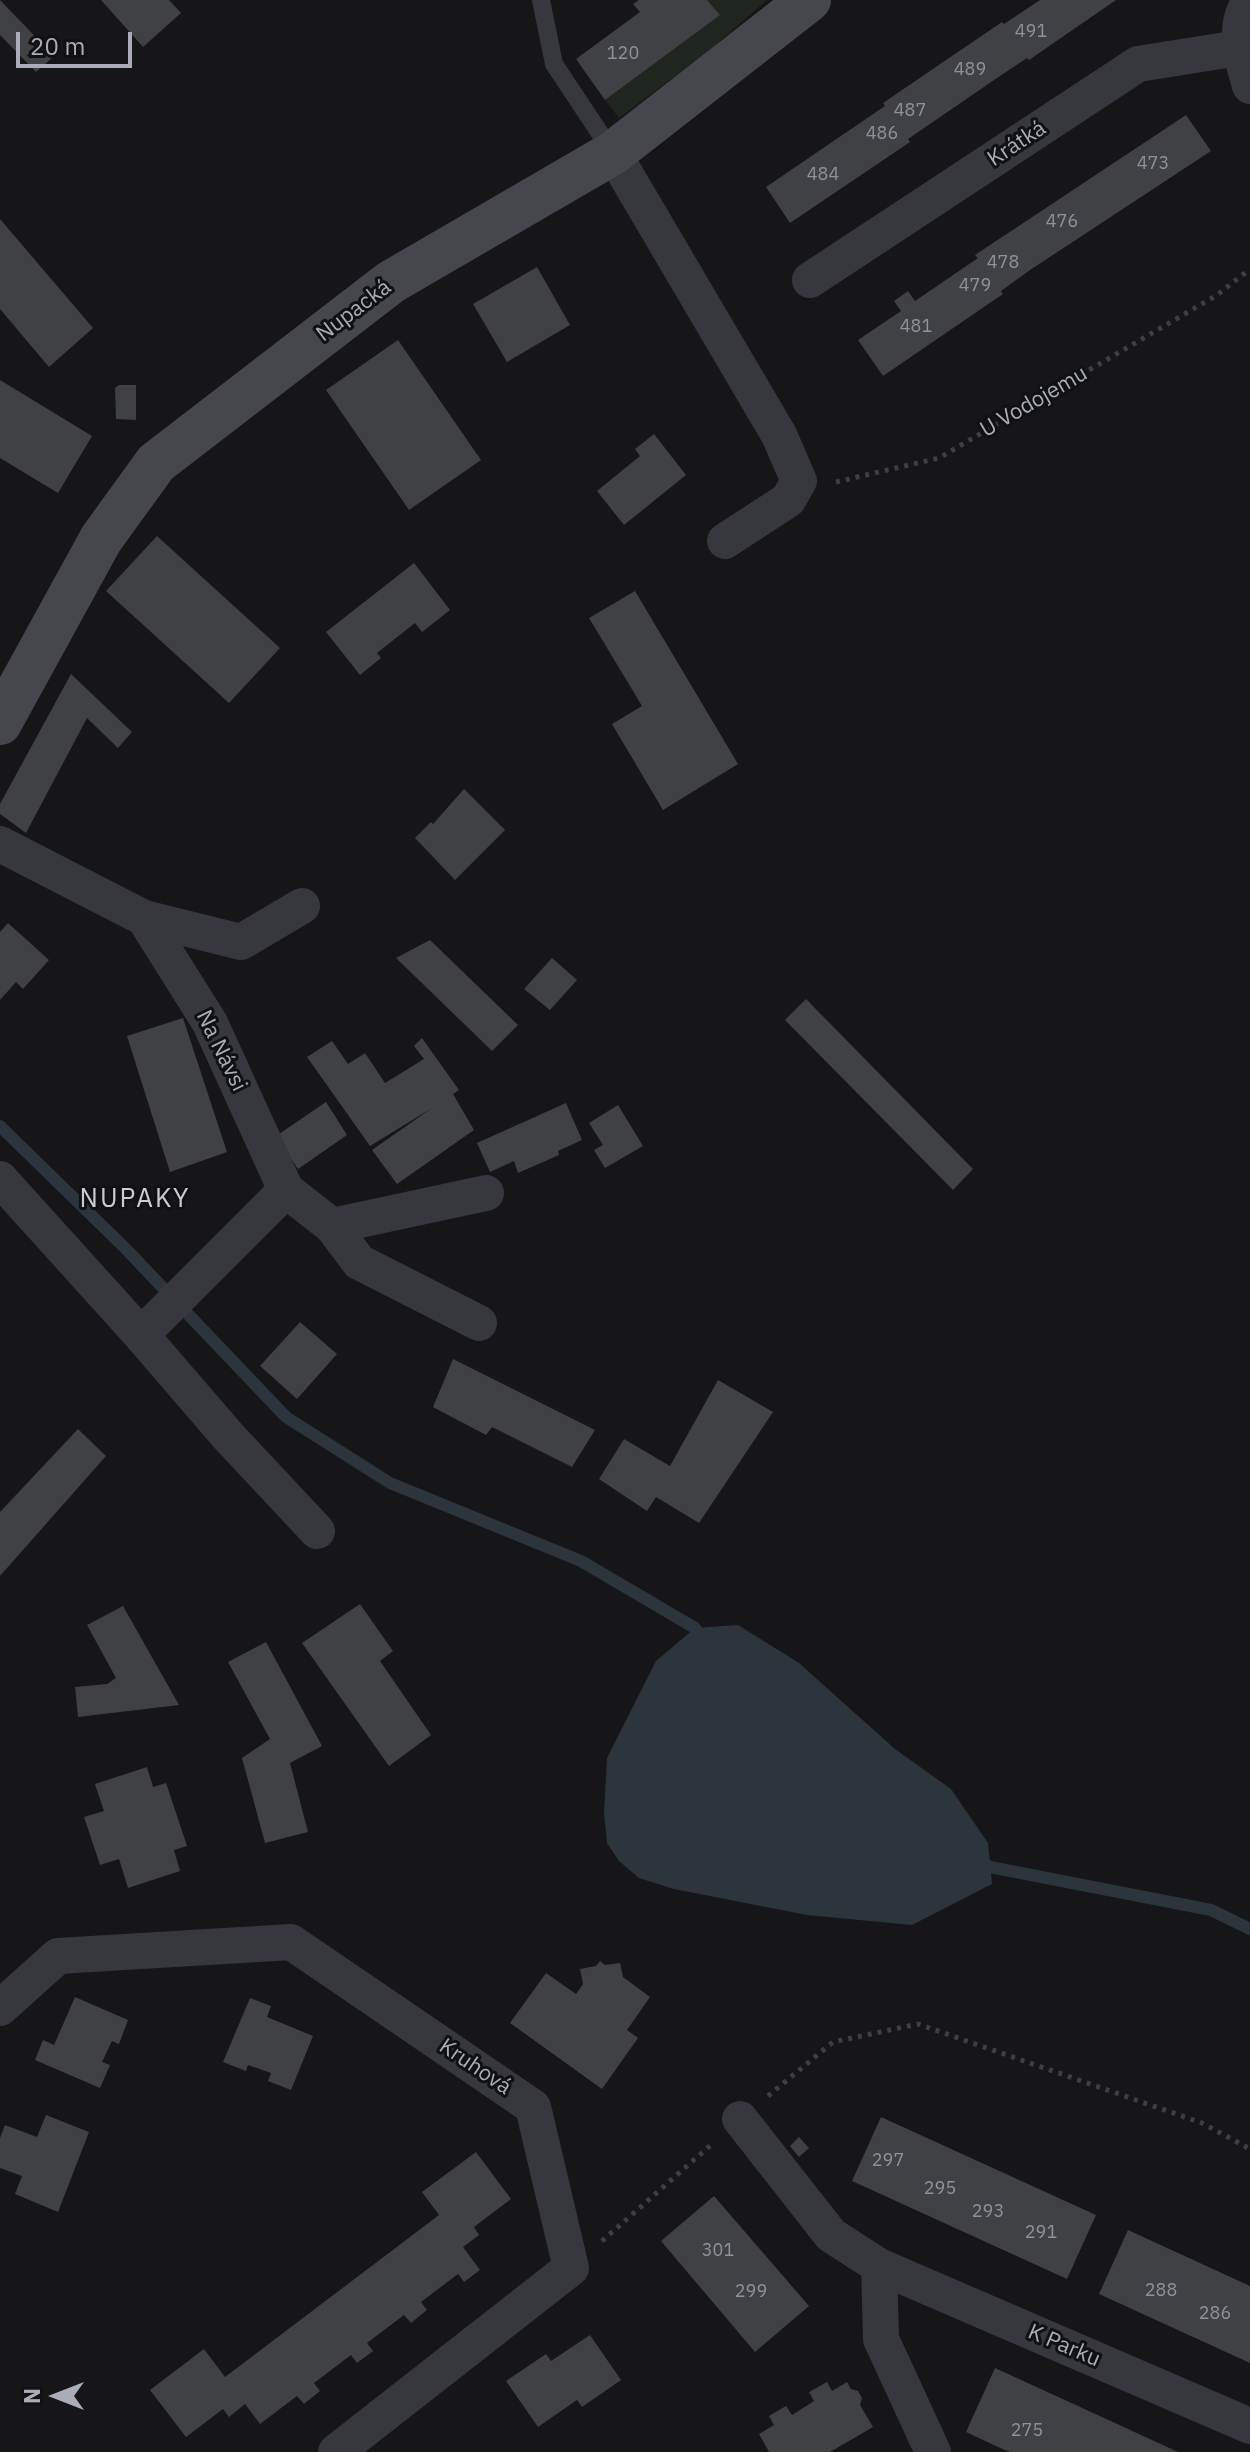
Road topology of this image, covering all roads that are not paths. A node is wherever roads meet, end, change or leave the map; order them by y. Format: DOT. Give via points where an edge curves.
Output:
graph roads {
  1 [pos="541,0"];
  2 [pos="809,0"];
  3 [pos="1250,1"];
  4 [pos="1239,48"];
  5 [pos="1250,86"];
  6 [pos="613,153"];
  7 [pos="810,280"];
  8 [pos="725,541"];
  9 [pos="0,723"];
  10 [pos="0,844"];
  11 [pos="302,906"];
  12 [pos="144,918"];
  13 [pos="0,1179"];
  14 [pos="286,1190"];
  15 [pos="486,1193"];
  16 [pos="332,1226"];
  17 [pos="479,1323"];
  18 [pos="149,1327"];
  19 [pos="317,1531"];
  20 [pos="0,2008"];
  21 [pos="740,2119"];
  22 [pos="879,2266"];
  23 [pos="1250,2426"];
  24 [pos="336,2452"];
  25 [pos="933,2452"];
  1 -- 6 [label="lane" via="554,64"];
  2 -- 6 [label="street, Nupacká"];
  3 -- 4 [label="street"];
  4 -- 5 [label="street"];
  4 -- 7 [label="street, Krátká" via="1138,64"];
  6 -- 8 [label="street" via="779,435 799,481 788,500"];
  6 -- 9 [label="street, Nupacká" via="391,282 156,463 101,539"];
  10 -- 12 [label="street"];
  11 -- 12 [label="street" via="241,942"];
  12 -- 14 [label="street, Na Návsi" via="210,1023"];
  13 -- 18 [label="street"];
  14 -- 16 [label="street, Na Návsi"];
  14 -- 18 [label="street"];
  15 -- 16 [label="street"];
  16 -- 17 [label="street, Na Návsi" via="359,1262"];
  18 -- 19 [label="street" via="228,1436"];
  20 -- 24 [label="street, Kruhová" via="58,1956 291,1942 533,2107 571,2268"];
  21 -- 22 [label="street, K Parku" via="831,2235"];
  22 -- 23 [label="street, K Parku"];
  22 -- 25 [label="street" via="881,2339"];
}
